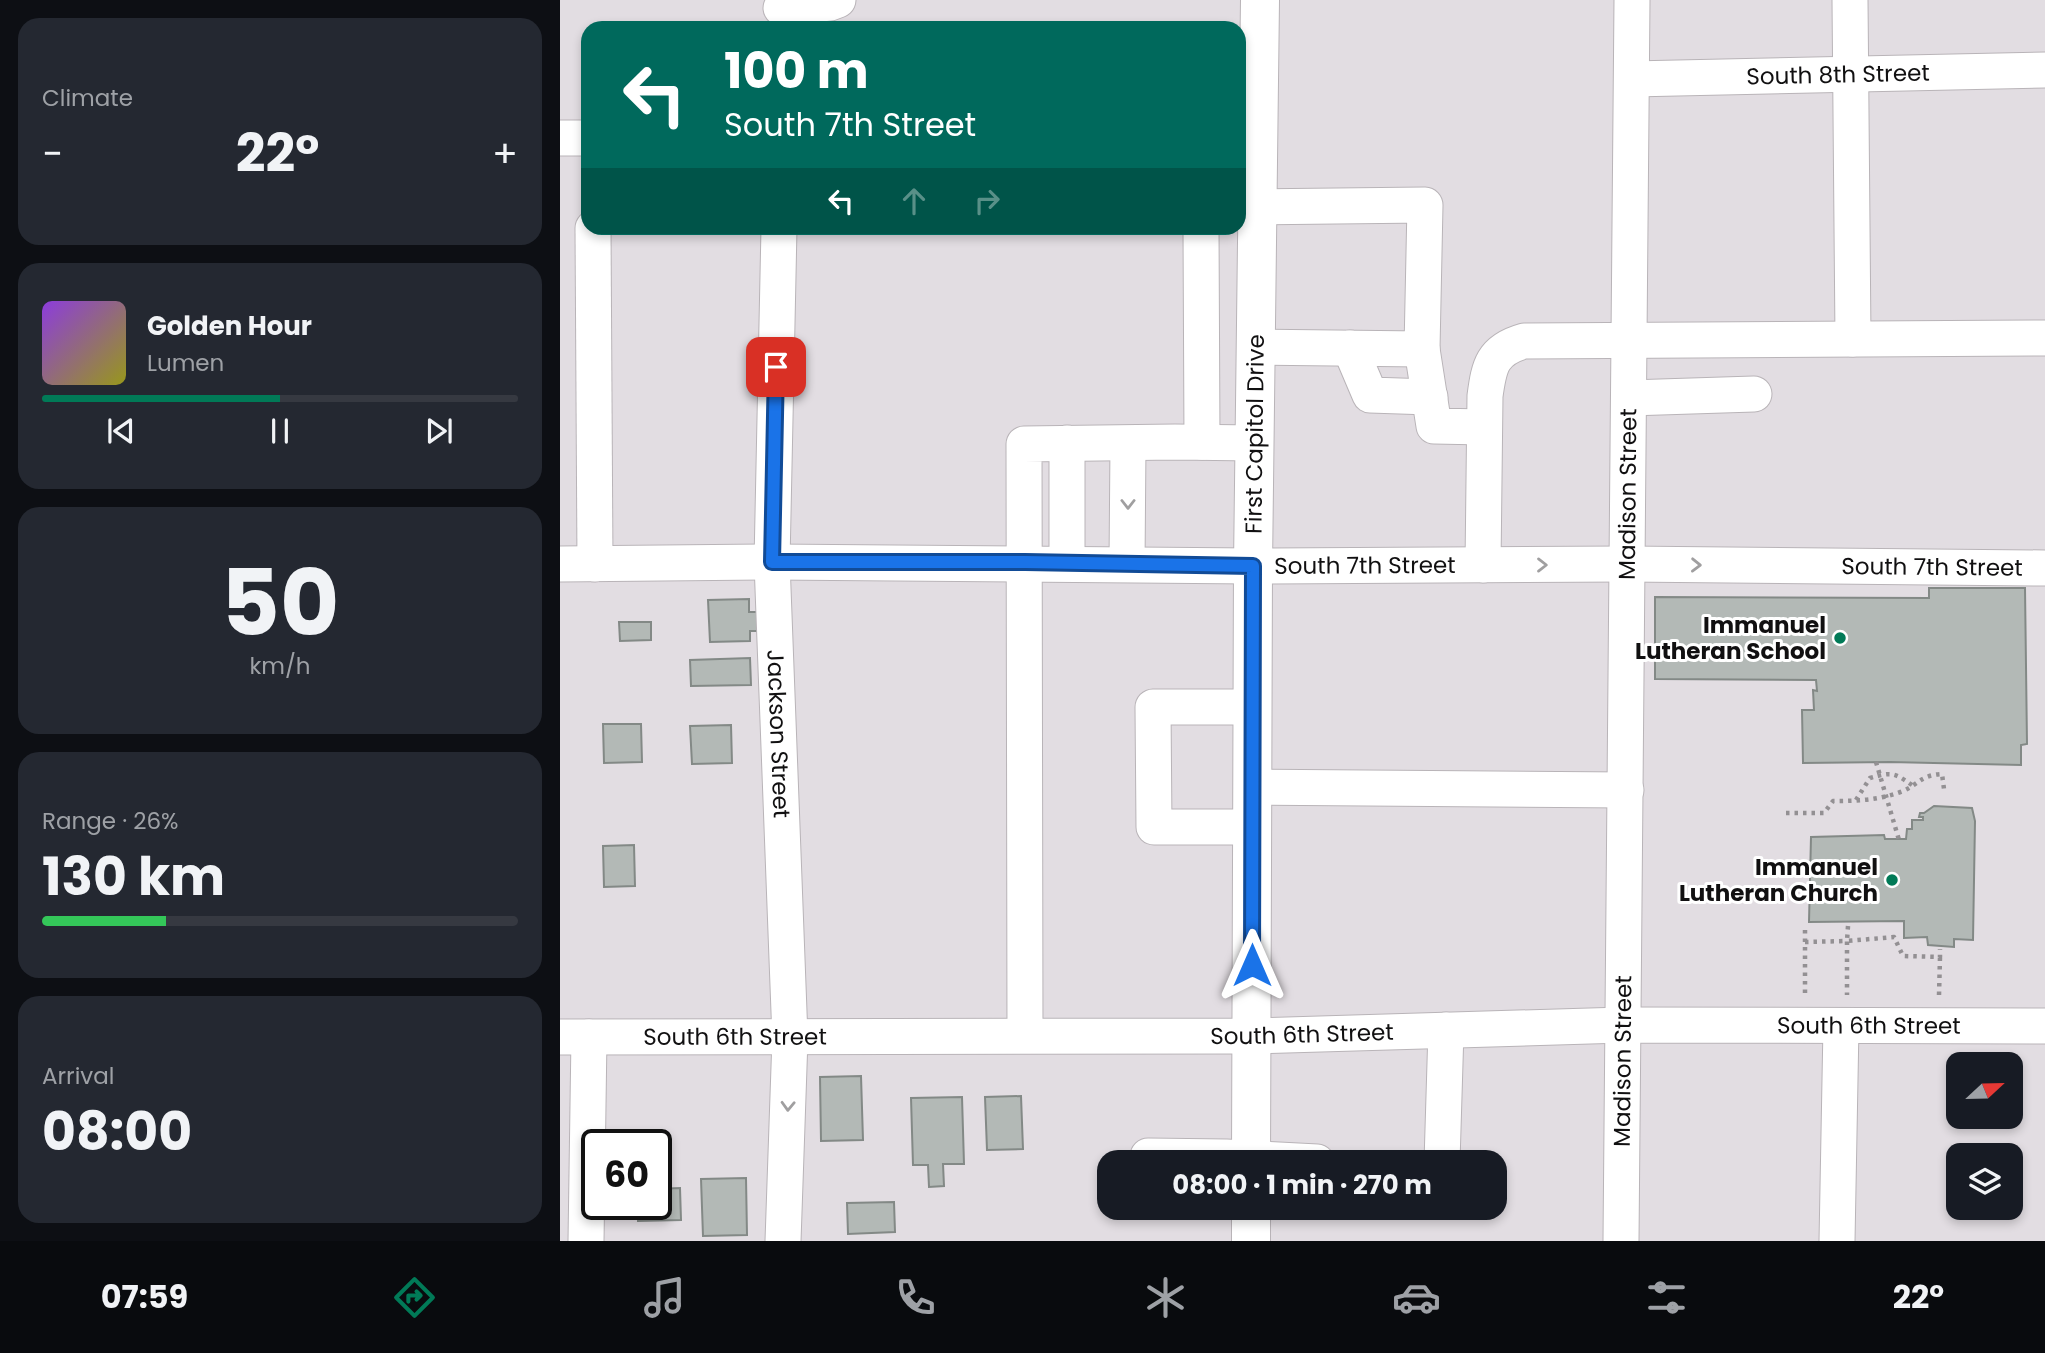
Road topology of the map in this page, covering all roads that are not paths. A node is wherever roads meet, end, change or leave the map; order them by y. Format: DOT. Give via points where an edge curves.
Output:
graph roads {
  1 [pos="838,0"];
  2 [pos="1260,0"];
  3 [pos="1632,0"];
  4 [pos="1850,0"];
  5 [pos="781,12"];
  6 [pos="2045,70"];
  7 [pos="1850,74"];
  8 [pos="1632,79"];
  9 [pos="560,138"];
  10 [pos="581,138"];
  11 [pos="1249,138"];
  12 [pos="1258,207"];
  13 [pos="593,235"];
  14 [pos="779,235"];
  15 [pos="1201,235"];
  16 [pos="2045,338"];
  17 [pos="1853,339"];
  18 [pos="1630,340"];
  19 [pos="1256,347"];
  20 [pos="1350,348"];
  21 [pos="1422,349"];
  22 [pos="1754,394"];
  23 [pos="1430,397"];
  24 [pos="1629,397"];
  25 [pos="1484,427"];
  26 [pos="1202,442"];
  27 [pos="1067,443"];
  28 [pos="1255,443"];
  29 [pos="1128,444"];
  30 [pos="772,562"];
  31 [pos="1025,562"];
  32 [pos="1067,563"];
  33 [pos="595,564"];
  34 [pos="1127,564"];
  35 [pos="1627,564"];
  36 [pos="560,565"];
  37 [pos="1483,565"];
  38 [pos="1253,566"];
  39 [pos="2045,568"];
  40 [pos="1253,707"];
  41 [pos="1254,787"];
  42 [pos="1626,790"];
  43 [pos="1253,827"];
  44 [pos="1844,1011"];
  45 [pos="1623,1025"];
  46 [pos="2045,1026"];
  47 [pos="1446,1030"];
  48 [pos="1025,1035"];
  49 [pos="1251,1036"];
  50 [pos="575,1037"];
  51 [pos="790,1038"];
  52 [pos="1251,1150"];
  53 [pos="1442,1150"];
  54 [pos="1251,1220"];
  55 [pos="586,1241"];
  56 [pos="783,1241"];
  57 [pos="1251,1241"];
  58 [pos="1621,1241"];
  59 [pos="1837,1241"];
  1 -- 5 [label="street"];
  2 -- 11 [label="main road, First Capitol Drive"];
  3 -- 8 [label="street, Madison Street"];
  4 -- 7 [label="street"];
  6 -- 7 [label="street, South 8th Street"];
  7 -- 8 [label="street, South 8th Street"];
  7 -- 17 [label="street"];
  8 -- 18 [label="street, Madison Street"];
  9 -- 10 [label="street"];
  11 -- 12 [label="main road, First Capitol Drive"];
  12 -- 19 [label="main road, First Capitol Drive"];
  12 -- 21 [label="street" via="1426,205"];
  13 -- 33 [label="street"];
  14 -- 30 [label="street, Jackson Street"];
  15 -- 26 [label="street"];
  16 -- 17 [label="street"];
  17 -- 18 [label="street"];
  18 -- 24 [label="street, Madison Street"];
  18 -- 25 [label="street" via="1524,341 1508,346 1489,370"];
  19 -- 20 [label="street"];
  19 -- 28 [label="main road, First Capitol Drive"];
  20 -- 21 [label="street"];
  20 -- 23 [label="street" via="1370,395"];
  21 -- 23 [label="street"];
  22 -- 24 [label="street"];
  23 -- 25 [label="street" via="1434,426"];
  24 -- 35 [label="street, Madison Street"];
  25 -- 37 [label="street"];
  26 -- 28 [label="street"];
  26 -- 29 [label="street"];
  27 -- 29 [label="street"];
  27 -- 31 [label="street" via="1024,444"];
  27 -- 32 [label="street"];
  28 -- 38 [label="main road, First Capitol Drive"];
  29 -- 34 [label="street, one-way"];
  30 -- 31 [label="street, South 7th Street"];
  30 -- 33 [label="street, South 7th Street"];
  30 -- 51 [label="street, Jackson Street"];
  31 -- 32 [label="street, South 7th Street"];
  31 -- 48 [label="street"];
  32 -- 34 [label="street, South 7th Street"];
  33 -- 36 [label="street, South 7th Street"];
  34 -- 38 [label="street, South 7th Street"];
  37 -- 35 [label="street, South 7th Street, one-way"];
  35 -- 39 [label="street, South 7th Street, one-way"];
  35 -- 42 [label="street, Madison Street"];
  37 -- 38 [label="street, South 7th Street"];
  38 -- 40 [label="main road, First Capitol Drive"];
  40 -- 41 [label="main road, First Capitol Drive"];
  40 -- 43 [label="street" via="1153,707 1154,827"];
  41 -- 42 [label="street"];
  41 -- 43 [label="main road, First Capitol Drive"];
  42 -- 45 [label="street, Madison Street"];
  43 -- 49 [label="main road, First Capitol Drive"];
  44 -- 45 [label="street, South 6th Street"];
  44 -- 46 [label="street, South 6th Street"];
  44 -- 59 [label="street"];
  45 -- 47 [label="street, South 6th Street"];
  45 -- 58 [label="street, Madison Street"];
  47 -- 49 [label="street, South 6th Street"];
  47 -- 53 [label="street"];
  48 -- 49 [label="street, South 6th Street"];
  48 -- 51 [label="street, South 6th Street"];
  49 -- 52 [label="main road, First Capitol Drive"];
  50 -- 51 [label="street, South 6th Street"];
  50 -- 55 [label="street"];
  51 -- 56 [label="street, Jackson Street, one-way"];
  54 -- 57 [label="main road"];
}
